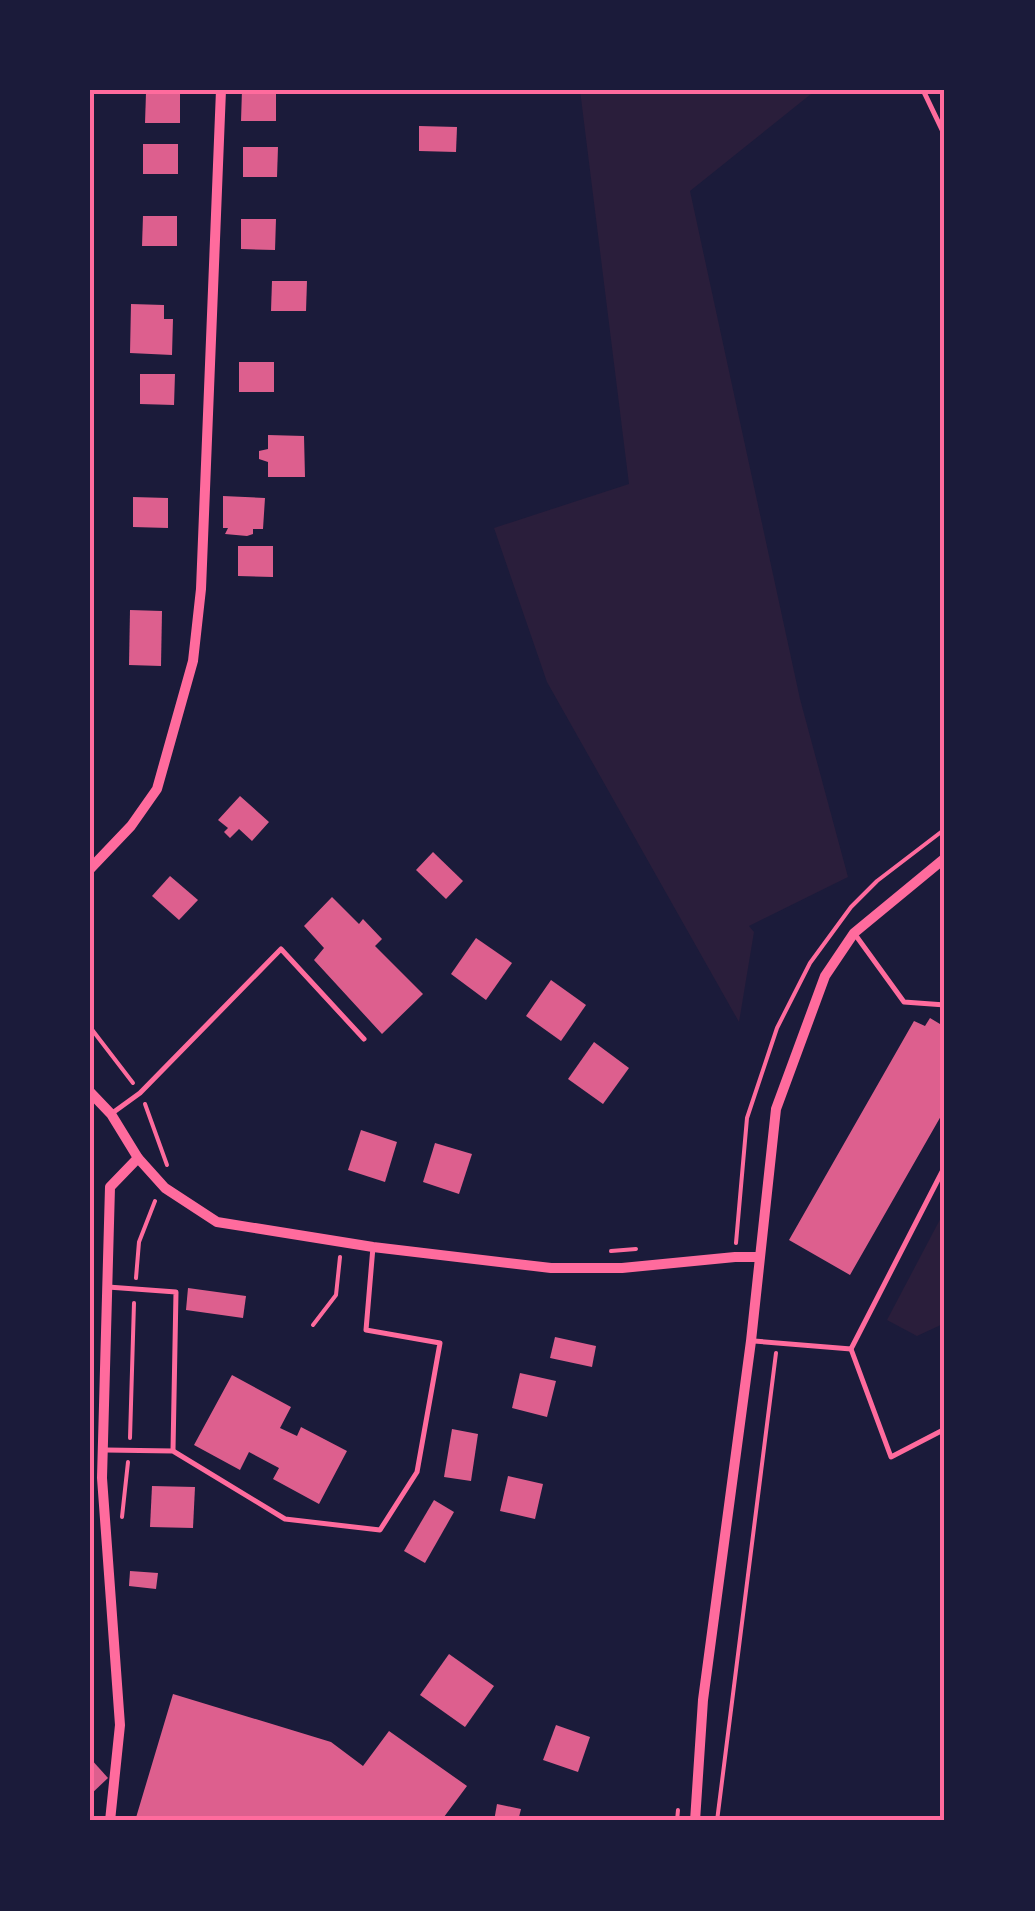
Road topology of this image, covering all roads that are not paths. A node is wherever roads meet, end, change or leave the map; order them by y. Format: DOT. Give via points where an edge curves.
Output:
graph roads {
  1 [pos="222,90"];
  2 [pos="923,90"];
  3 [pos="945,136"];
  4 [pos="945,858"];
  5 [pos="90,869"];
  6 [pos="854,933"];
  7 [pos="945,1004"];
  8 [pos="364,1039"];
  9 [pos="90,1092"];
  10 [pos="111,1114"];
  11 [pos="138,1158"];
  12 [pos="945,1166"];
  13 [pos="373,1247"];
  14 [pos="758,1258"];
  15 [pos="108,1287"];
  16 [pos="751,1341"];
  17 [pos="851,1349"];
  18 [pos="945,1429"];
  19 [pos="103,1450"];
  20 [pos="173,1451"];
  21 [pos="110,1821"];
  22 [pos="696,1821"];
  1 -- 5 [label="street" via="193,661 157,789"];
  2 -- 3 [label="lane"];
  4 -- 6 [label="street"];
  6 -- 7 [label="lane" via="904,1002"];
  6 -- 14 [label="street" via="825,976 776,1109"];
  8 -- 10 [label="lane" via="281,948 140,1093"];
  9 -- 10 [label="street"];
  10 -- 11 [label="street"];
  11 -- 13 [label="street" via="165,1188 217,1222"];
  11 -- 15 [label="street" via="110,1186"];
  12 -- 17 [label="lane"];
  13 -- 14 [label="street" via="551,1268"];
  13 -- 20 [label="lane" via="366,1330 440,1343 416,1472 380,1530 285,1519"];
  14 -- 16 [label="street"];
  15 -- 19 [label="street"];
  15 -- 20 [label="lane" via="176,1292"];
  16 -- 17 [label="lane"];
  16 -- 22 [label="street" via="703,1700"];
  17 -- 18 [label="lane" via="891,1457"];
  19 -- 20 [label="lane"];
  19 -- 21 [label="street" via="120,1725"];
}
